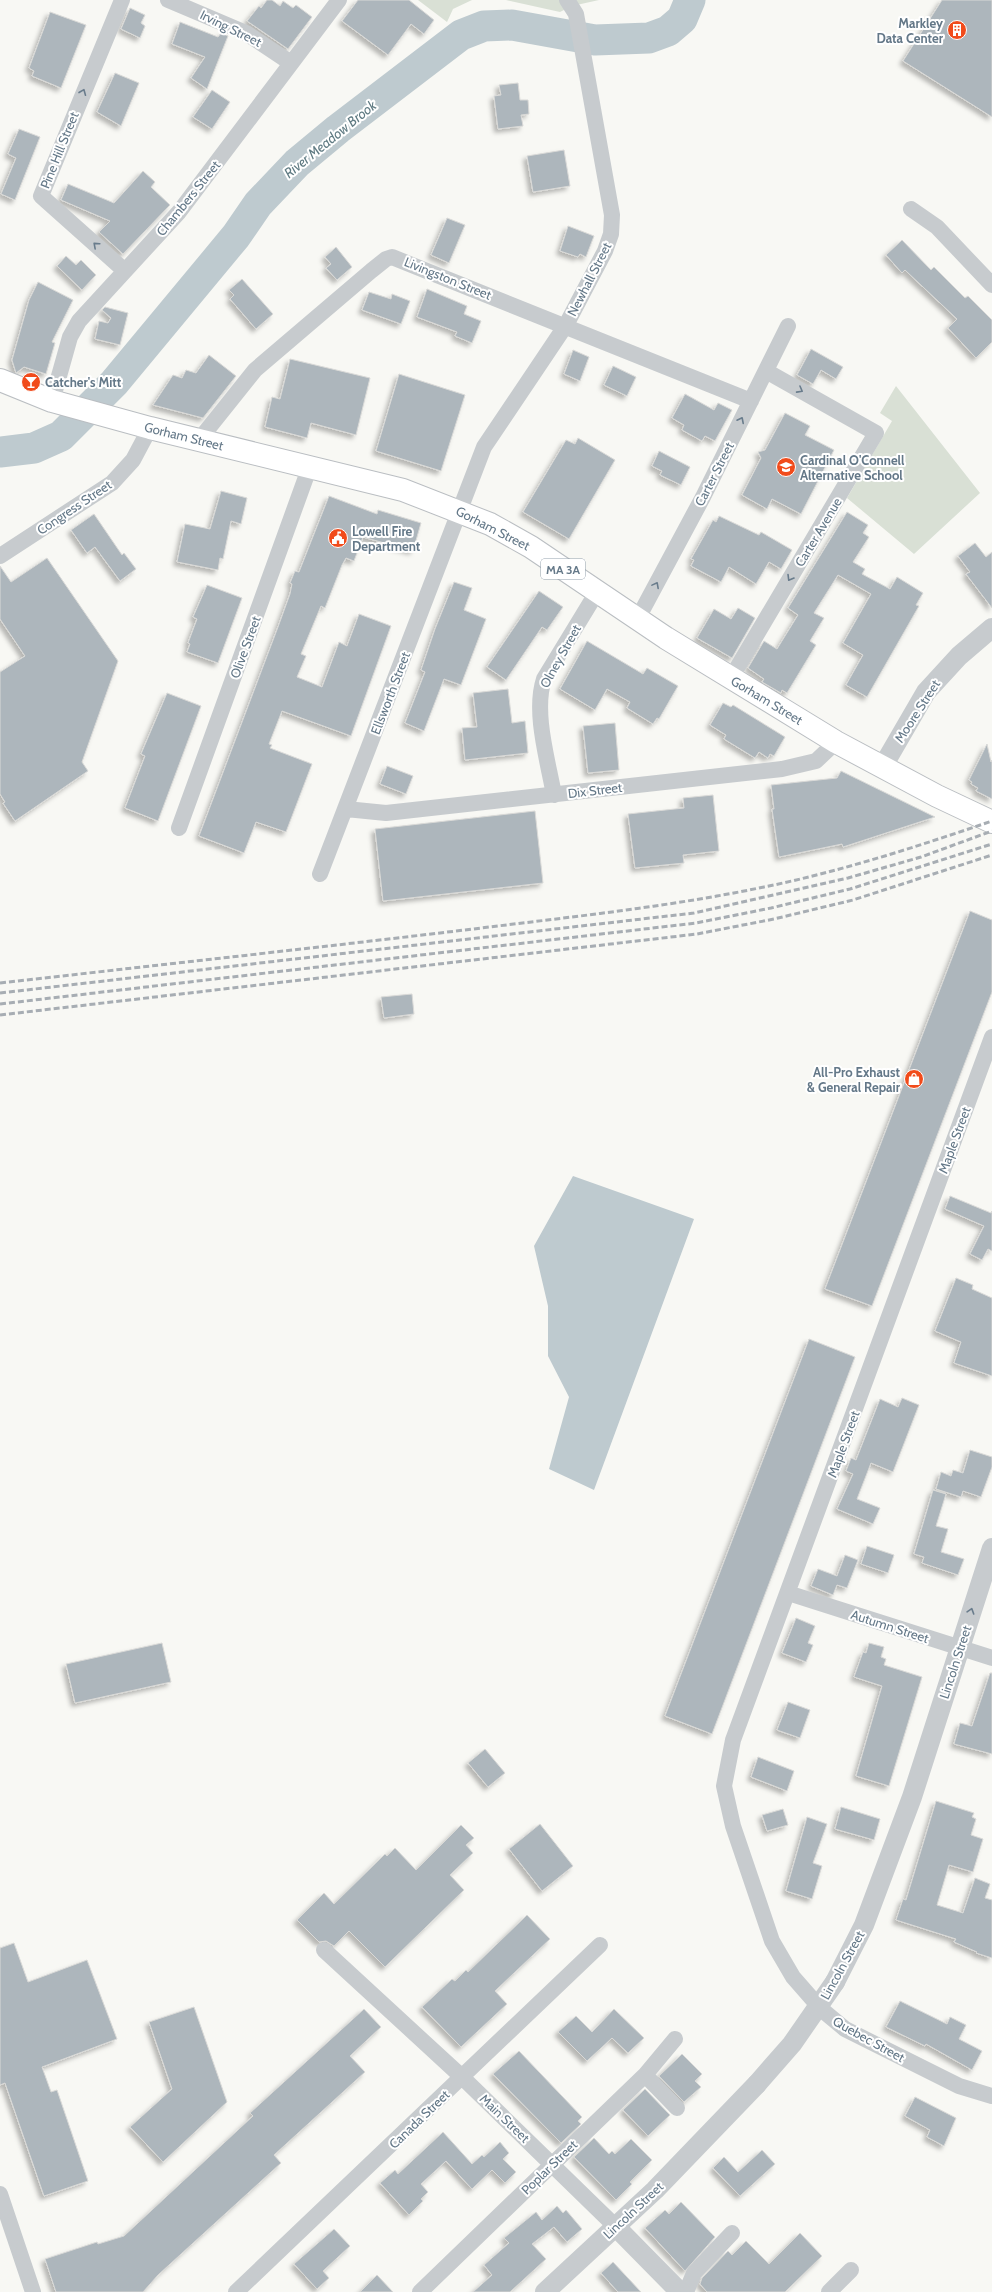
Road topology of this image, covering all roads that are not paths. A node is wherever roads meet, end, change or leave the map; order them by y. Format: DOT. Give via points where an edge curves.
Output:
graph roads {
  1 [pos="122,0"];
  2 [pos="168,0"];
  3 [pos="339,0"];
  4 [pos="566,0"];
  5 [pos="291,63"];
  6 [pos="912,209"];
  7 [pos="125,271"];
  8 [pos="992,284"];
  9 [pos="566,325"];
  10 [pos="788,326"];
  11 [pos="766,371"];
  12 [pos="0,380"];
  13 [pos="0,396"];
  14 [pos="751,401"];
  15 [pos="56,402"];
  16 [pos="150,428"];
  17 [pos="199,440"];
  18 [pos="310,466"];
  19 [pos="460,511"];
  20 [pos="0,556"];
  21 [pos="597,592"];
  22 [pos="637,620"];
  23 [pos="992,628"];
  24 [pos="731,678"];
  25 [pos="836,742"];
  26 [pos="883,766"];
  27 [pos="554,795"];
  28 [pos="346,809"];
  29 [pos="992,822"];
  30 [pos="179,828"];
  31 [pos="320,874"];
  32 [pos="992,1037"];
  33 [pos="992,1548"];
  34 [pos="788,1593"];
  35 [pos="959,1648"];
  36 [pos="992,1658"];
  37 [pos="743,1855"];
  38 [pos="600,1945"];
  39 [pos="324,1950"];
  40 [pos="675,2039"];
  41 [pos="645,2075"];
  42 [pos="462,2077"];
  43 [pos="992,2096"];
  44 [pos="678,2108"];
  45 [pos="551,2164"];
  46 [pos="0,2194"];
  47 [pos="615,2226"];
  48 [pos="732,2233"];
  49 [pos="852,2270"];
  50 [pos="33,2292"];
  51 [pos="236,2292"];
  52 [pos="420,2292"];
  53 [pos="544,2292"];
  54 [pos="680,2292"];
  55 [pos="686,2292"];
  56 [pos="829,2292"];
  7 -- 1 [label="street, Pine Hill Street, one-way" via="40,196"];
  2 -- 5 [label="street, Irving Street" via="246,33"];
  3 -- 5 [label="street, Chambers Street"];
  4 -- 9 [label="street, Newhall Street" via="576,14 612,215 606,251"];
  5 -- 7 [label="street, Chambers Street" via="184,206"];
  6 -- 8 [label="street" via="936,227"];
  7 -- 15 [label="street, Chambers Street" via="79,321 70,337"];
  9 -- 14 [label="street, Livingston Street"];
  9 -- 17 [label="street, Livingston Street" via="392,257 371,271 255,370"];
  9 -- 19 [label="street, Newhall Street" via="484,447 470,478"];
  10 -- 11 [label="street, Carter Street"];
  11 -- 14 [label="street, Carter Street"];
  11 -- 24 [label="street, Carter Avenue, one-way" via="876,433"];
  12 -- 15 [label="main road, Gorham Street / MA 3A"];
  13 -- 15 [label="main road, Gorham Street / MA 3A"];
  22 -- 14 [label="street, Carter Street, one-way"];
  15 -- 16 [label="main road, Gorham Street / MA 3A"];
  16 -- 17 [label="main road, Gorham Street / MA 3A"];
  16 -- 20 [label="street, Congress Street" via="132,460 112,483"];
  17 -- 18 [label="main road, Gorham Street / MA 3A"];
  18 -- 19 [label="main road, Gorham Street / MA 3A" via="403,490"];
  18 -- 30 [label="street, Olive Street"];
  19 -- 21 [label="main road, Gorham Street / MA 3A" via="511,535"];
  19 -- 28 [label="street, Ellsworth Street"];
  21 -- 22 [label="main road, Gorham Street / MA 3A"];
  21 -- 27 [label="street, Olney Street" via="544,679 540,691"];
  22 -- 24 [label="main road, Gorham Street / MA 3A"];
  23 -- 26 [label="street, Moore Street" via="959,656 926,692"];
  24 -- 25 [label="main road, Gorham Street / MA 3A"];
  25 -- 26 [label="main road, Gorham Street / MA 3A"];
  25 -- 27 [label="street, Dix Street" via="816,761 782,769"];
  26 -- 29 [label="main road, Gorham Street / MA 3A" via="937,796"];
  27 -- 28 [label="street, Dix Street" via="386,813"];
  28 -- 31 [label="street, Ellsworth Street"];
  32 -- 34 [label="street, Maple Street"];
  35 -- 33 [label="street, Lincoln Street, one-way"];
  34 -- 35 [label="street, Autumn Street"];
  34 -- 37 [label="street, Maple Street" via="733,1740 724,1786"];
  35 -- 36 [label="street, Autumn Street"];
  35 -- 47 [label="street, Lincoln Street, bridge" via="912,1797 880,1884 864,1925 835,1982 792,2044 757,2084 655,2190"];
  37 -- 43 [label="street, Quebec Street" via="772,1941 793,1977 821,2009 841,2026 864,2040 959,2086"];
  38 -- 42 [label="street, Canada Street"];
  39 -- 42 [label="street, Main Street"];
  40 -- 41 [label="street, Poplar Street"];
  41 -- 44 [label="street"];
  41 -- 45 [label="street, Poplar Street"];
  42 -- 45 [label="street, Main Street"];
  42 -- 51 [label="street, Canada Street"];
  45 -- 47 [label="street, Main Street"];
  45 -- 52 [label="street, Poplar Street"];
  46 -- 50 [label="street"];
  47 -- 53 [label="street, Lincoln Street"];
  47 -- 54 [label="street, Main Street"];
  48 -- 55 [label="street" via="694,2273"];
  49 -- 56 [label="street"];
}
